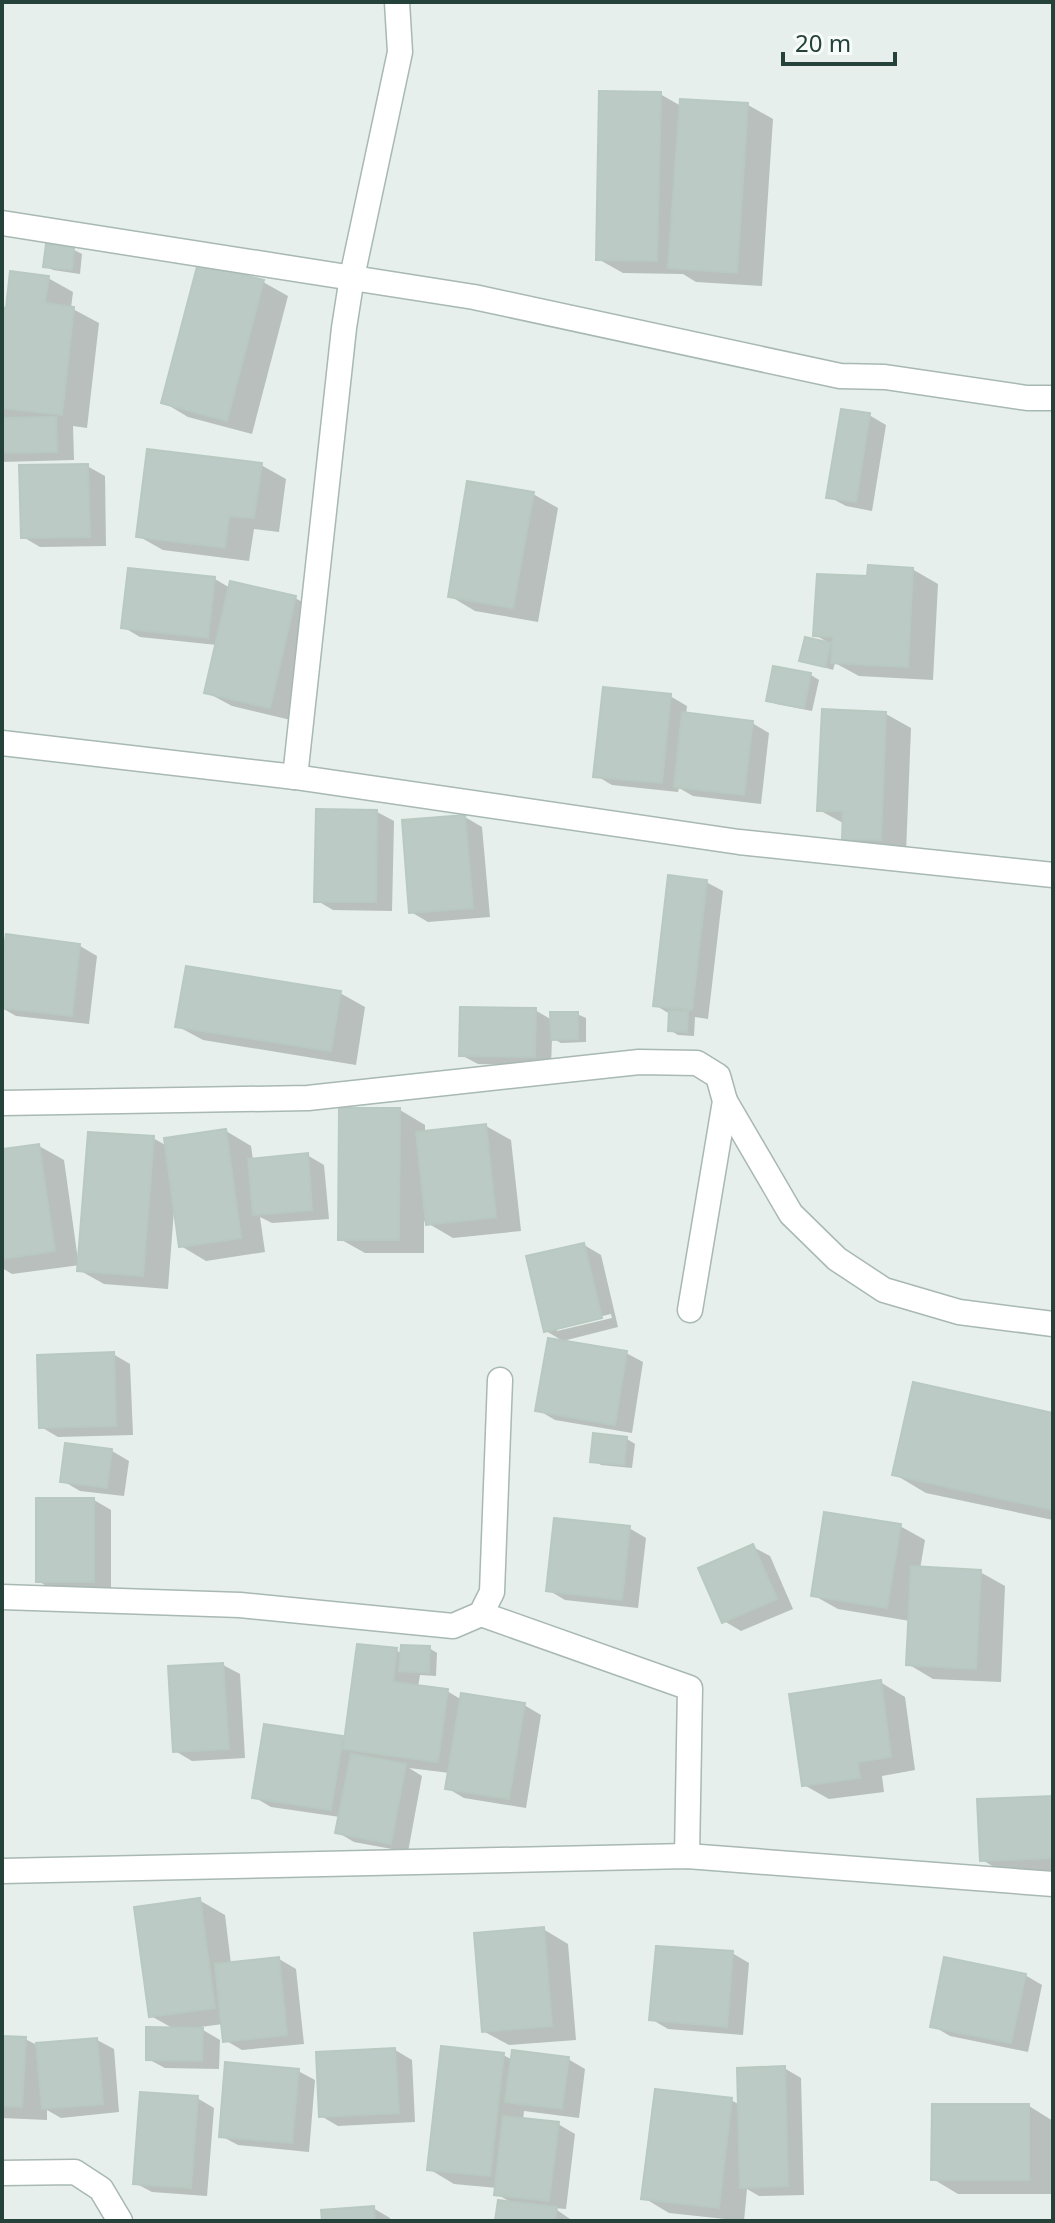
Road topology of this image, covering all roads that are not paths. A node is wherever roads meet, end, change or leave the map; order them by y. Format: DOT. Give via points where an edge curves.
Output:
graph roads {
  1 [pos="397,2"];
  2 [pos="2,223"];
  3 [pos="352,277"];
  4 [pos="1053,398"];
  5 [pos="2,743"];
  6 [pos="295,777"];
  7 [pos="1053,875"];
  8 [pos="725,1101"];
  9 [pos="2,1103"];
  10 [pos="690,1310"];
  11 [pos="1053,1324"];
  12 [pos="500,1380"];
  13 [pos="2,1597"];
  14 [pos="481,1614"];
  15 [pos="687,1856"];
  16 [pos="2,1871"];
  17 [pos="1053,1884"];
  18 [pos="2,2173"];
  19 [pos="120,2221"];
  1 -- 3 [label="street" via="400,52"];
  2 -- 3 [label="street"];
  3 -- 4 [label="street" via="474,297 840,376"];
  3 -- 6 [label="street"];
  5 -- 6 [label="street"];
  6 -- 7 [label="street" via="739,842"];
  8 -- 9 [label="street" via="718,1076 697,1063 639,1062 308,1098"];
  8 -- 10 [label="street"];
  8 -- 11 [label="street" via="791,1214 837,1259 884,1290 959,1312"];
  12 -- 14 [label="street" via="492,1592"];
  13 -- 14 [label="street" via="240,1605 453,1626"];
  14 -- 15 [label="street" via="690,1688"];
  15 -- 16 [label="street"];
  15 -- 17 [label="street"];
  18 -- 19 [label="street" via="75,2172 101,2189"];
}
